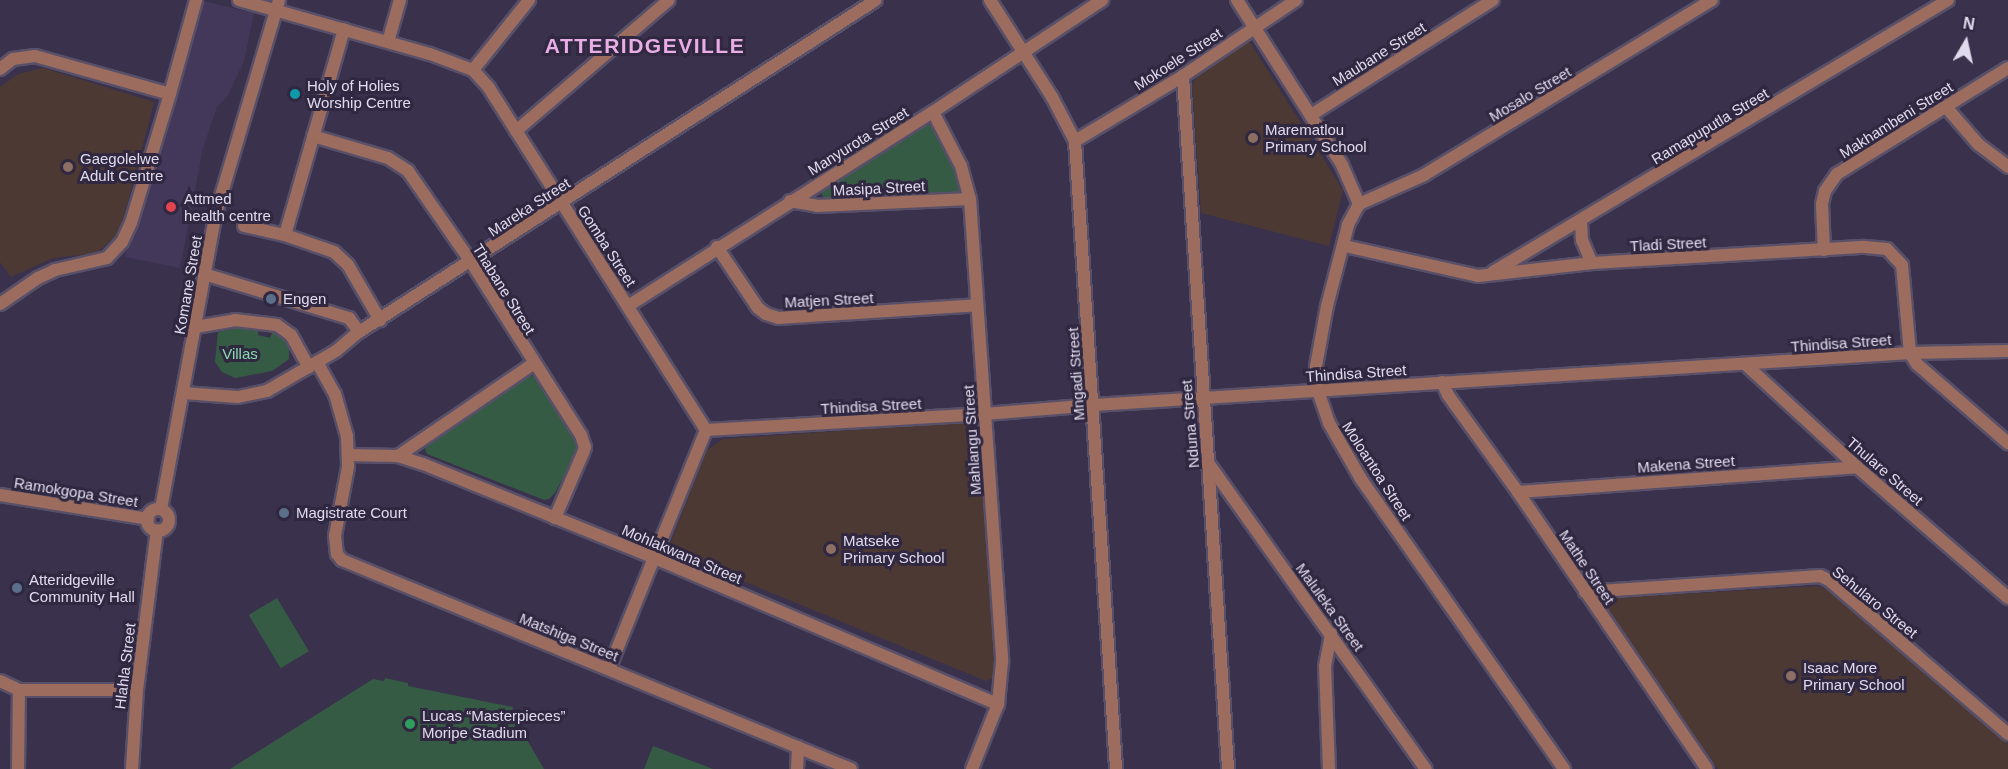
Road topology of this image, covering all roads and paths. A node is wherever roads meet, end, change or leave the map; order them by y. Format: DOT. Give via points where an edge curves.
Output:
graph roads {
  1 [pos="195,0"];
  2 [pos="239,0"];
  3 [pos="400,0"];
  4 [pos="529,0"];
  5 [pos="669,0"];
  6 [pos="876,0"];
  7 [pos="990,0"];
  8 [pos="1102,0"];
  9 [pos="1237,0"];
  10 [pos="1296,0"];
  11 [pos="1492,0"];
  12 [pos="1712,0"];
  13 [pos="1948,0"];
  14 [pos="277,5"];
  15 [pos="1253,27"];
  16 [pos="344,29"];
  17 [pos="388,42"];
  18 [pos="1022,51"];
  19 [pos="2008,68"];
  20 [pos="0,69"];
  21 [pos="472,69"];
  22 [pos="1183,76"];
  23 [pos="170,94"];
  24 [pos="1946,107"];
  25 [pos="933,112"];
  26 [pos="1311,115"];
  27 [pos="516,131"];
  28 [pos="313,136"];
  29 [pos="1075,141"];
  30 [pos="2008,167"];
  31 [pos="970,199"];
  32 [pos="790,201"];
  33 [pos="1359,204"];
  34 [pos="561,205"];
  35 [pos="1581,222"];
  36 [pos="244,226"];
  37 [pos="285,235"];
  38 [pos="1345,246"];
  39 [pos="717,247"];
  40 [pos="1824,250"];
  41 [pos="471,262"];
  42 [pos="1592,263"];
  43 [pos="204,274"];
  44 [pos="1486,275"];
  45 [pos="1,302"];
  46 [pos="977,305"];
  47 [pos="628,306"];
  48 [pos="380,320"];
  49 [pos="196,327"];
  50 [pos="360,332"];
  51 [pos="2008,351"];
  52 [pos="1910,353"];
  53 [pos="533,364"];
  54 [pos="1745,364"];
  55 [pos="313,365"];
  56 [pos="1442,382"];
  57 [pos="1318,391"];
  58 [pos="183,393"];
  59 [pos="1202,400"];
  60 [pos="1094,405"];
  61 [pos="985,414"];
  62 [pos="706,430"];
  63 [pos="2008,443"];
  64 [pos="348,455"];
  65 [pos="398,456"];
  66 [pos="1208,463"];
  67 [pos="1857,467"];
  68 [pos="1518,492"];
  69 [pos="0,495"];
  70 [pos="161,509"];
  71 [pos="555,518"];
  72 [pos="148,519"];
  73 [pos="157,530"];
  74 [pos="655,558"];
  75 [pos="1585,592"];
  76 [pos="2008,598"];
  77 [pos="1331,633"];
  78 [pos="609,669"];
  79 [pos="0,681"];
  80 [pos="19,690"];
  81 [pos="137,690"];
  82 [pos="998,704"];
  83 [pos="2008,734"];
  84 [pos="798,747"];
  85 [pos="18,769"];
  86 [pos="132,769"];
  87 [pos="796,769"];
  88 [pos="850,769"];
  89 [pos="972,769"];
  90 [pos="1116,769"];
  91 [pos="1228,769"];
  92 [pos="1329,769"];
  93 [pos="1426,769"];
  94 [pos="1564,769"];
  95 [pos="1707,769"];
  1 -- 23 [label="street"];
  2 -- 14 [label="street, Gomba Street"];
  3 -- 17 [label="street"];
  4 -- 21 [label="street"];
  5 -- 27 [label="street"];
  6 -- 34 [label="street, Mareka Street"];
  7 -- 18 [label="street, Mngadi Street"];
  8 -- 18 [label="street, Manyurota Street"];
  9 -- 15 [label="street"];
  10 -- 15 [label="street, Mokoele Street"];
  11 -- 26 [label="street, Maubane Street"];
  12 -- 33 [label="street, Mosalo Street" via="1424,175"];
  13 -- 35 [label="street, Ramapuputla Street"];
  14 -- 16 [label="street, Gomba Street"];
  14 -- 43 [label="street, Komane Street" via="216,213"];
  15 -- 22 [label="street, Mokoele Street"];
  15 -- 26 [label="street"];
  16 -- 17 [label="street, Gomba Street"];
  16 -- 28 [label="street"];
  17 -- 21 [label="street, Gomba Street"];
  18 -- 25 [label="street, Manyurota Street"];
  18 -- 29 [label="street, Mngadi Street"];
  19 -- 24 [label="street, Makhambeni Street"];
  20 -- 23 [label="street" via="12,59 35,56"];
  21 -- 27 [label="street, Gomba Street"];
  22 -- 29 [label="street, Mokoele Street"];
  22 -- 59 [label="street, Nduna Street"];
  23 -- 45 [label="street" via="131,223 114,253 55,270"];
  24 -- 30 [label="street" via="1978,144"];
  24 -- 40 [label="street, Makhambeni Street" via="1830,181 1822,204"];
  25 -- 31 [label="street, Mahlangu Street" via="961,166"];
  25 -- 32 [label="street, Manyurota Street"];
  26 -- 33 [label="street" via="1342,165"];
  27 -- 34 [label="street, Gomba Street"];
  28 -- 37 [label="street"];
  28 -- 41 [label="street, Thabane Street" via="388,158 404,167"];
  29 -- 60 [label="street, Mngadi Street"];
  31 -- 32 [label="street, Masipa Street" via="817,206"];
  31 -- 46 [label="street, Mahlangu Street"];
  32 -- 39 [label="street, Manyurota Street"];
  33 -- 38 [label="street, Moloantoa Street" via="1348,225"];
  34 -- 41 [label="street, Mareka Street"];
  34 -- 47 [label="street, Gomba Street"];
  35 -- 42 [label="street" via="1582,240"];
  35 -- 44 [label="street, Ramapuputla Street"];
  36 -- 37 [label="street"];
  37 -- 48 [label="street" via="342,258"];
  38 -- 44 [label="street, Tladi Street" via="1469,276"];
  38 -- 57 [label="street, Moloantoa Street" via="1320,342 1316,366"];
  39 -- 46 [label="street, Matjen Street" via="758,308 778,318"];
  39 -- 47 [label="street, Manyurota Street"];
  40 -- 42 [label="street, Tladi Street"];
  40 -- 52 [label="street, Tladi Street" via="1877,247 1897,256 1904,276"];
  41 -- 48 [label="street, Mareka Street"];
  41 -- 53 [label="street, Thabane Street"];
  42 -- 44 [label="street, Tladi Street"];
  43 -- 49 [label="street, Komane Street"];
  43 -- 50 [label="street" via="350,318"];
  46 -- 61 [label="street, Mahlangu Street"];
  47 -- 62 [label="street, Gomba Street"];
  48 -- 50 [label="street, Mareka Street"];
  49 -- 55 [label="street, Matshiga Street" via="235,320 277,324 289,332"];
  49 -- 58 [label="street, Komane Street"];
  50 -- 55 [label="street, Mareka Street"];
  51 -- 52 [label="street, Thindisa Street"];
  52 -- 54 [label="street, Thindisa Street"];
  52 -- 63 [label="street" via="1917,364"];
  53 -- 65 [label="street"];
  53 -- 71 [label="street, Thabane Street" via="585,447"];
  54 -- 56 [label="street, Thindisa Street"];
  54 -- 67 [label="street, Thulare Street"];
  55 -- 58 [label="street, Mareka Street" via="252,396"];
  55 -- 64 [label="street, Matshiga Street" via="340,405"];
  56 -- 57 [label="street, Thindisa Street"];
  56 -- 68 [label="street, Mathe Street"];
  57 -- 59 [label="street, Thindisa Street"];
  57 -- 94 [label="street, Moloantoa Street" via="1329,423 1361,479"];
  58 -- 70 [label="street, Komane Street"];
  59 -- 60 [label="street, Thindisa Street"];
  59 -- 66 [label="street, Nduna Street"];
  60 -- 61 [label="street, Thindisa Street"];
  60 -- 90 [label="street, Mngadi Street"];
  61 -- 62 [label="street, Thindisa Street"];
  61 -- 82 [label="street, Mahlangu Street" via="1002,662"];
  62 -- 74 [label="street"];
  64 -- 65 [label="street, Mohlakwana Street"];
  64 -- 78 [label="street, Matshiga Street" via="335,545 337,554 350,566"];
  65 -- 71 [label="street, Mohlakwana Street"];
  66 -- 77 [label="street, Maluleka Street"];
  66 -- 91 [label="street, Nduna Street"];
  67 -- 68 [label="street, Makena Street"];
  67 -- 76 [label="street, Thulare Street"];
  68 -- 75 [label="street, Mathe Street"];
  69 -- 72 [label="street, Ramokgopa Street"];
  70 -- 72 [label="street" via="152,512"];
  70 -- 73 [label="street" via="169,520 164,529"];
  71 -- 74 [label="street, Mohlakwana Street"];
  72 -- 73 [label="street"];
  73 -- 81 [label="street, Hlahla Street"];
  74 -- 78 [label="street"];
  74 -- 82 [label="street, Mohlakwana Street"];
  75 -- 83 [label="street, Sehularo Street" via="1820,576"];
  75 -- 95 [label="street, Mathe Street"];
  77 -- 92 [label="street" via="1325,666"];
  77 -- 93 [label="street, Maluleka Street"];
  78 -- 84 [label="street, Matshiga Street"];
  79 -- 80 [label="street"];
  80 -- 81 [label="street"];
  80 -- 85 [label="street"];
  81 -- 86 [label="street, Hlahla Street"];
  82 -- 89 [label="street, Mahlangu Street"];
  84 -- 87 [label="street"];
  84 -- 88 [label="street, Matshiga Street"];
}
